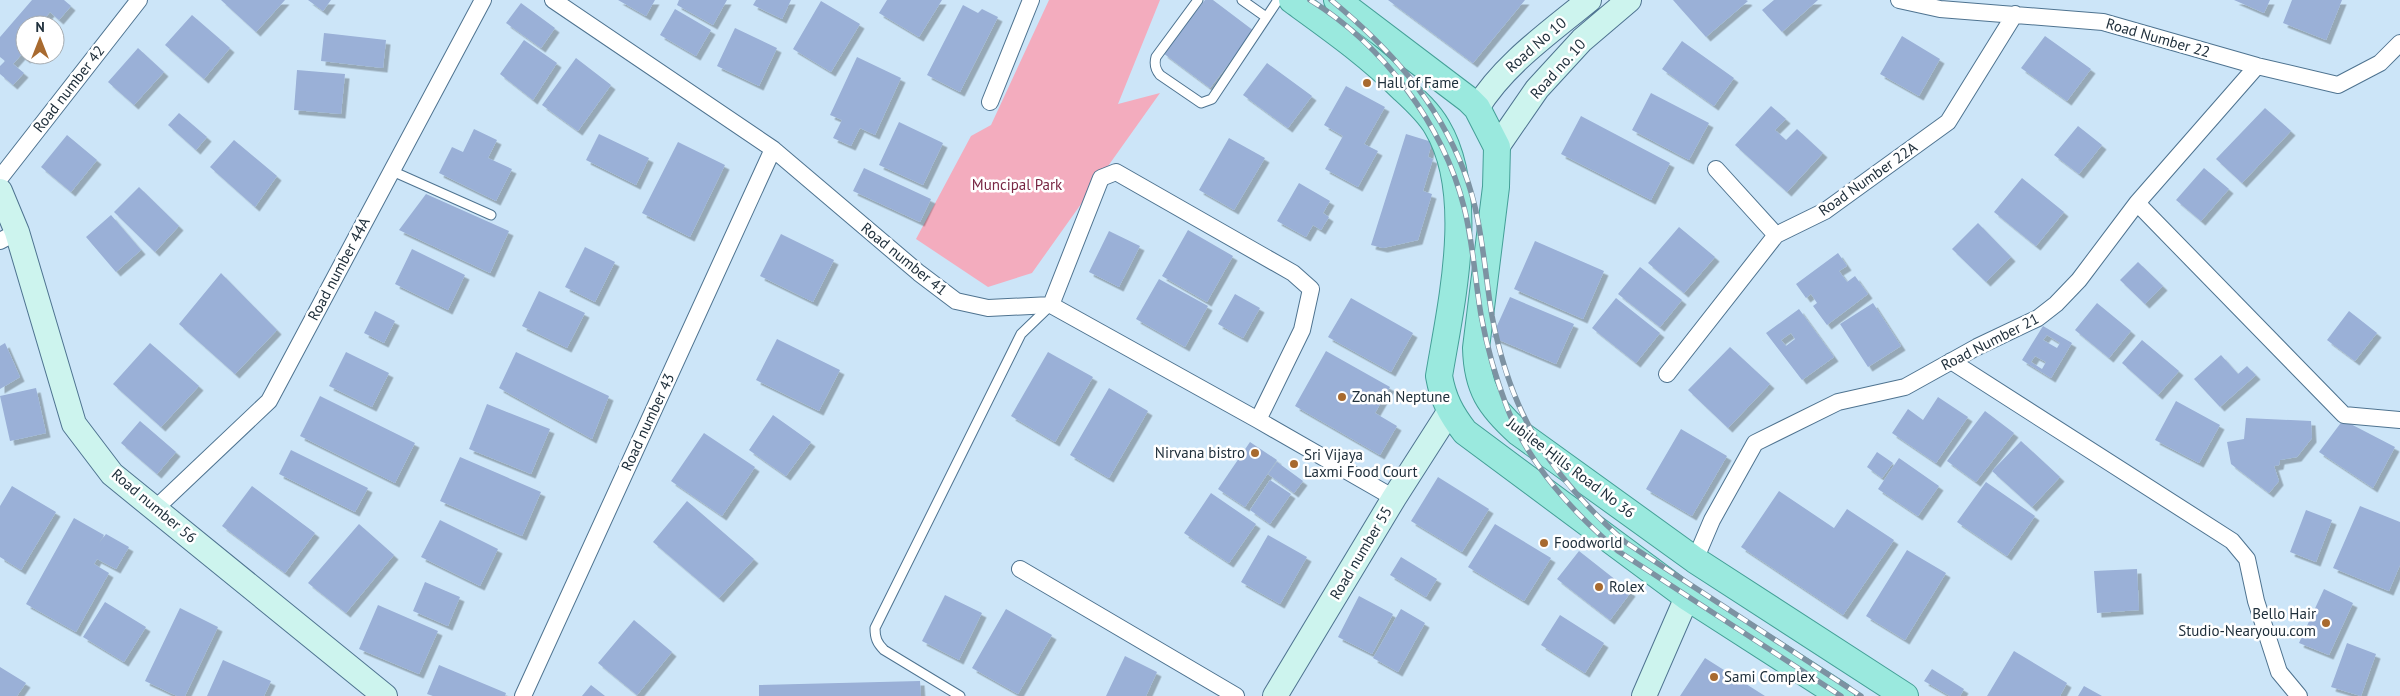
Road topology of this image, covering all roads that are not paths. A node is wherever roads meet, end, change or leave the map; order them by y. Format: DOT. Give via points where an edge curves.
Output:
graph roads {
  1 [pos="138,0"];
  2 [pos="483,0"];
  3 [pos="553,0"];
  4 [pos="1031,0"];
  5 [pos="1198,0"];
  6 [pos="1242,0"];
  7 [pos="1278,0"];
  8 [pos="1292,0"];
  9 [pos="1337,0"];
  10 [pos="1589,0"];
  11 [pos="1629,0"];
  12 [pos="1900,0"];
  13 [pos="2015,14"];
  14 [pos="1266,17"];
  15 [pos="2400,43"];
  16 [pos="1512,65"];
  17 [pos="2258,66"];
  18 [pos="1537,89"];
  19 [pos="1481,101"];
  20 [pos="990,102"];
  21 [pos="1497,147"];
  22 [pos="773,149"];
  23 [pos="1716,169"];
  24 [pos="392,171"];
  25 [pos="0,178"];
  26 [pos="0,191"];
  27 [pos="2137,203"];
  28 [pos="491,215"];
  29 [pos="1776,234"];
  30 [pos="8,236"];
  31 [pos="1051,305"];
  32 [pos="1951,361"];
  33 [pos="1667,374"];
  34 [pos="1449,412"];
  35 [pos="1258,420"];
  36 [pos="2400,420"];
  37 [pos="1394,498"];
  38 [pos="156,508"];
  39 [pos="1695,560"];
  40 [pos="1020,568"];
  41 [pos="1687,597"];
  42 [pos="385,696"];
  43 [pos="523,696"];
  44 [pos="960,696"];
  45 [pos="1236,696"];
  46 [pos="1275,696"];
  47 [pos="1644,696"];
  48 [pos="1841,696"];
  49 [pos="1905,696"];
  50 [pos="2299,696"];
  1 -- 25 [label="street, Road number 42"];
  2 -- 24 [label="street, Road number 44A"];
  3 -- 22 [label="street, Road number 41"];
  4 -- 20 [label="street"];
  5 -- 14 [label="lane" via="1155,62 1160,75 1201,103 1212,100"];
  6 -- 14 [label="lane"];
  7 -- 14 [label="lane"];
  8 -- 34 [label="main road" via="1374,60 1420,105 1437,126 1444,143 1455,186 1459,253 1439,376"];
  9 -- 19 [label="main road, Jubilee Hills Road No 36"];
  10 -- 16 [label="street, Road No 10"];
  11 -- 18 [label="street, Road no. 10" via="1582,40"];
  12 -- 13 [label="street, Road Number 22" via="1940,10"];
  13 -- 17 [label="street, Road Number 22" via="2104,22"];
  13 -- 29 [label="street, Road Number 22A" via="1948,122 1824,211"];
  15 -- 17 [label="street, Road Number 22" via="2380,64 2338,85"];
  16 -- 18 [label="street" via="1512,82 1517,88 1525,91"];
  16 -- 19 [label="street, Road No 10"];
  17 -- 27 [label="street, Road Number 21"];
  18 -- 21 [label="street, Road no. 10"];
  19 -- 21 [label="main road, Jubilee Hills Road No 36"];
  21 -- 39 [label="main road, Jubilee Hills Road No 36" via="1496,187 1476,348 1476,371 1484,393 1518,433"];
  22 -- 31 [label="street, Road number 41" via="956,301 988,308"];
  22 -- 43 [label="street, Road number 43"];
  23 -- 29 [label="street"];
  24 -- 28 [label="lane"];
  24 -- 38 [label="street, Road number 44A" via="269,401"];
  26 -- 30 [label="street, Road number 56"];
  27 -- 32 [label="street, Road Number 21" via="2079,280 2056,304 2038,318"];
  27 -- 36 [label="street" via="2344,415"];
  29 -- 33 [label="street, Road Number 22A"];
  30 -- 38 [label="street, Road number 56" via="74,424 112,474"];
  31 -- 35 [label="street"];
  31 -- 35 [label="street" via="1101,178 1116,172 1293,273 1311,289 1302,330"];
  31 -- 44 [label="lane" via="1021,334 876,628 878,644 884,650"];
  32 -- 39 [label="street, Road Number 21" via="1905,387 1838,402 1755,443 1712,520"];
  32 -- 50 [label="street" via="2232,541 2247,559 2256,601 2279,672"];
  34 -- 37 [label="street, Road number 55"];
  34 -- 41 [label="main road" via="1465,432"];
  35 -- 37 [label="street"];
  37 -- 46 [label="street, Road number 55"];
  38 -- 42 [label="street, Road number 56"];
  39 -- 49 [label="main road, Jubilee Hills Road No 36"];
  40 -- 45 [label="street"];
  41 -- 47 [label="street"];
  41 -- 48 [label="main road"];
}
